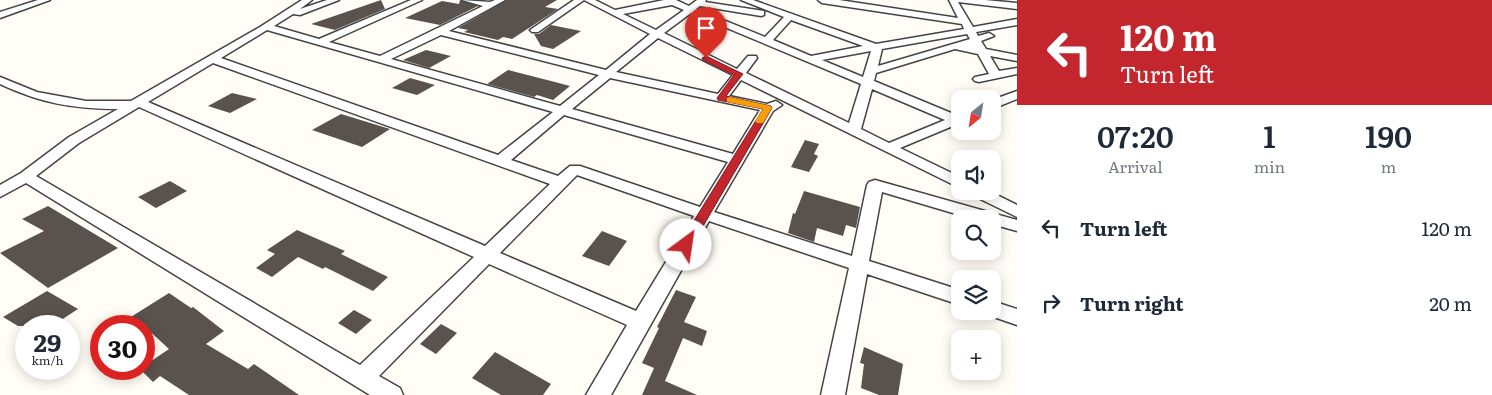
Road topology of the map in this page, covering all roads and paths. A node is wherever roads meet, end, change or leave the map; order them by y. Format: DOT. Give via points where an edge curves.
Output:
graph roads {
  1 [pos="46,0"];
  2 [pos="308,0"];
  3 [pos="335,0"];
  4 [pos="418,0"];
  5 [pos="466,0"];
  6 [pos="501,0"];
  7 [pos="580,0"];
  8 [pos="588,0"];
  9 [pos="596,0"];
  10 [pos="746,0"];
  11 [pos="822,0"];
  12 [pos="953,0"];
  13 [pos="961,0"];
  14 [pos="607,1"];
  15 [pos="671,1"];
  16 [pos="696,4"];
  17 [pos="491,5"];
  18 [pos="1017,6"];
  19 [pos="644,8"];
  20 [pos="0,10"];
  21 [pos="14,10"];
  22 [pos="614,13"];
  23 [pos="0,14"];
  24 [pos="792,17"];
  25 [pos="1017,22"];
  26 [pos="271,24"];
  27 [pos="969,26"];
  28 [pos="1017,28"];
  29 [pos="535,30"];
  30 [pos="440,32"];
  31 [pos="656,34"];
  32 [pos="920,40"];
  33 [pos="976,40"];
  34 [pos="766,41"];
  35 [pos="320,42"];
  36 [pos="955,46"];
  37 [pos="877,48"];
  38 [pos="982,51"];
  39 [pos="752,58"];
  40 [pos="1017,58"];
  41 [pos="212,59"];
  42 [pos="382,59"];
  43 [pos="811,59"];
  44 [pos="872,71"];
  45 [pos="1017,71"];
  46 [pos="608,74"];
  47 [pos="739,74"];
  48 [pos="995,75"];
  49 [pos="979,79"];
  50 [pos="0,80"];
  51 [pos="868,83"];
  52 [pos="1017,95"];
  53 [pos="721,98"];
  54 [pos="790,100"];
  55 [pos="1001,101"];
  56 [pos="135,104"];
  57 [pos="768,108"];
  58 [pos="562,111"];
  59 [pos="951,116"];
  60 [pos="951,122"];
  61 [pos="854,131"];
  62 [pos="888,148"];
  63 [pos="737,160"];
  64 [pos="500,161"];
  65 [pos="26,176"];
  66 [pos="951,179"];
  67 [pos="561,182"];
  68 [pos="0,192"];
  69 [pos="994,200"];
  70 [pos="1017,212"];
  71 [pos="704,214"];
  72 [pos="1017,226"];
  73 [pos="488,254"];
  74 [pos="859,266"];
  75 [pos="951,295"];
  76 [pos="1001,312"];
  77 [pos="1017,317"];
  78 [pos="640,322"];
  79 [pos="362,378"];
  80 [pos="391,395"];
  81 [pos="598,395"];
  82 [pos="833,395"];
  1 -- 21 [label="street"];
  2 -- 26 [label="street"];
  3 -- 26 [label="street"];
  4 -- 35 [label="street"];
  5 -- 17 [label="street"];
  6 -- 17 [label="street"];
  7 -- 29 [label="street"];
  8 -- 22 [label="street"];
  9 -- 14 [label="street"];
  10 -- 24 [label="street"];
  11 -- 27 [label="street"];
  12 -- 27 [label="street"];
  13 -- 18 [label="street"];
  14 -- 19 [label="street"];
  15 -- 16 [label="street"];
  15 -- 19 [label="street"];
  16 -- 24 [label="street"];
  16 -- 31 [label="street"];
  16 -- 34 [label="street"];
  17 -- 30 [label="street"];
  19 -- 22 [label="street"];
  20 -- 21 [label="street"];
  21 -- 23 [label="street"];
  22 -- 31 [label="street"];
  24 -- 34 [label="street"];
  24 -- 37 [label="street"];
  25 -- 27 [label="street"];
  26 -- 35 [label="street"];
  26 -- 41 [label="street"];
  27 -- 32 [label="street"];
  27 -- 33 [label="street"];
  28 -- 33 [label="street"];
  30 -- 42 [label="street"];
  30 -- 46 [label="street"];
  31 -- 46 [label="street"];
  31 -- 47 [label="street"];
  32 -- 36 [label="street"];
  32 -- 37 [label="street"];
  33 -- 36 [label="street"];
  33 -- 38 [label="street"];
  34 -- 43 [label="street"];
  35 -- 42 [label="street"];
  36 -- 38 [label="street"];
  36 -- 44 [label="street"];
  37 -- 43 [label="street"];
  37 -- 44 [label="street"];
  38 -- 40 [label="street"];
  38 -- 48 [label="street"];
  39 -- 47 [label="street"];
  41 -- 56 [label="street"];
  41 -- 64 [label="street"];
  42 -- 58 [label="street"];
  43 -- 51 [label="street"];
  44 -- 51 [label="street"];
  45 -- 48 [label="street"];
  46 -- 53 [label="street"];
  46 -- 58 [label="street"];
  47 -- 53 [label="street"];
  47 -- 54 [label="street"];
  48 -- 49 [label="street"];
  50 -- 56 [label="street" via="34,95 86,105"];
  51 -- 59 [label="street"];
  51 -- 61 [label="street"];
  52 -- 55 [label="street"];
  53 -- 57 [label="street"];
  54 -- 57 [label="street"];
  54 -- 61 [label="street"];
  56 -- 65 [label="street" via="74,140"];
  56 -- 73 [label="street"];
  57 -- 63 [label="street"];
  58 -- 63 [label="street"];
  58 -- 64 [label="street"];
  60 -- 62 [label="street"];
  61 -- 62 [label="street"];
  62 -- 66 [label="street"];
  63 -- 71 [label="street"];
  64 -- 67 [label="street"];
  65 -- 68 [label="street"];
  65 -- 79 [label="street"];
  67 -- 71 [label="street" via="576,169"];
  67 -- 73 [label="street"];
  69 -- 70 [label="street"];
  71 -- 74 [label="street"];
  71 -- 78 [label="street"];
  72 -- 74 [label="street" via="875,185"];
  73 -- 78 [label="street"];
  73 -- 79 [label="street"];
  74 -- 75 [label="street"];
  74 -- 82 [label="street"];
  76 -- 77 [label="street"];
  78 -- 81 [label="street"];
  79 -- 80 [label="street"];
}
